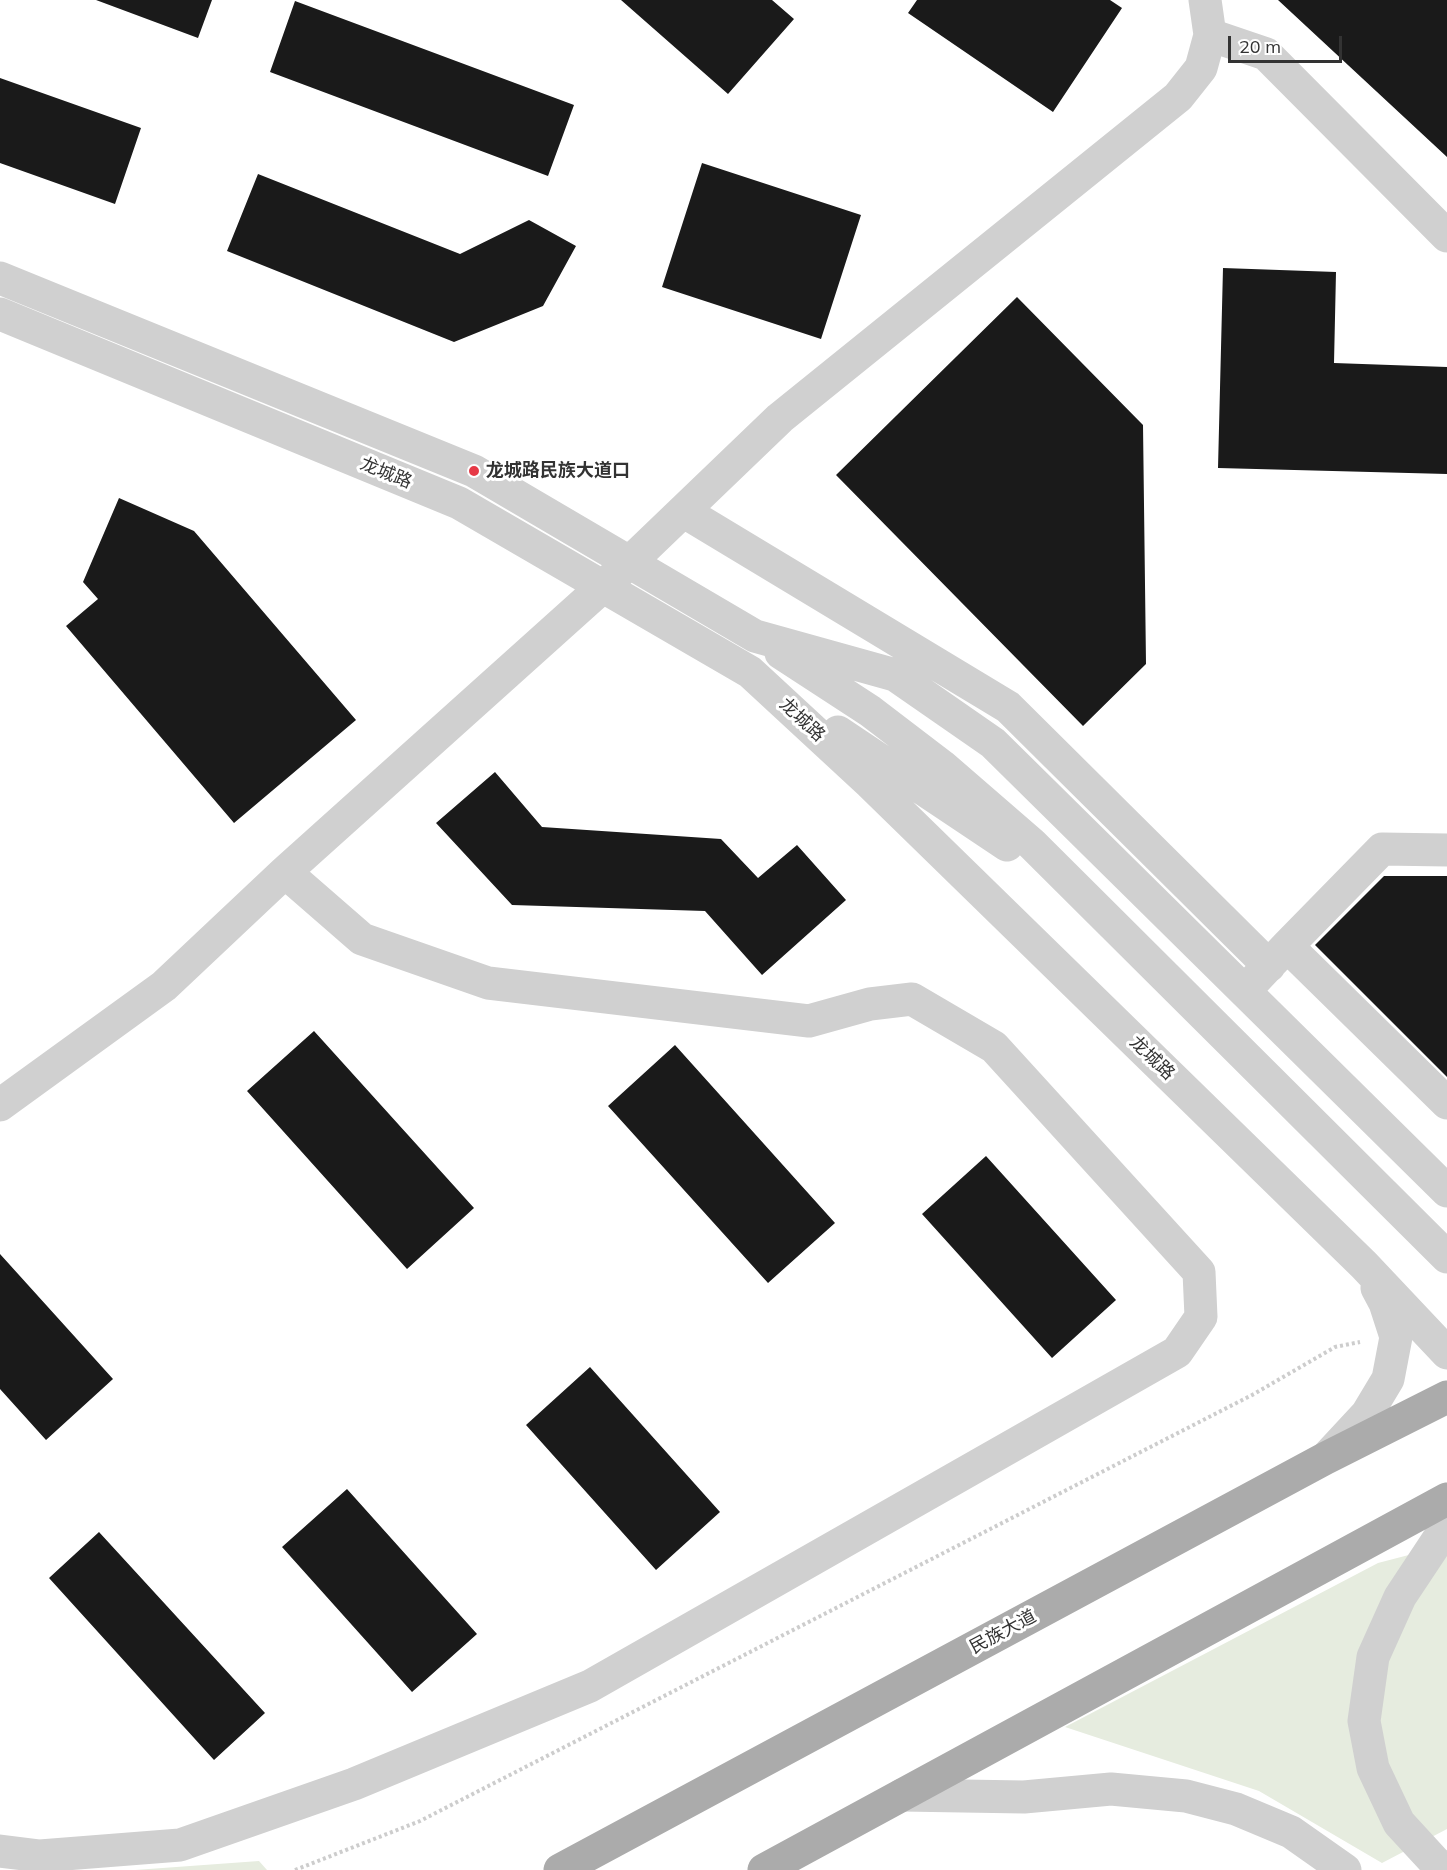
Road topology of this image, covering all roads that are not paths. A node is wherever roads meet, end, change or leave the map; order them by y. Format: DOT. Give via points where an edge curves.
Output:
graph roads {
  1 [pos="1205,0"];
  2 [pos="1210,34"];
  3 [pos="1447,236"];
  4 [pos="0,278"];
  5 [pos="0,314"];
  6 [pos="683,511"];
  7 [pos="629,563"];
  8 [pos="602,587"];
  9 [pos="754,636"];
  10 [pos="750,672"];
  11 [pos="1026,849"];
  12 [pos="1447,850"];
  13 [pos="285,872"];
  14 [pos="1278,956"];
  15 [pos="1244,992"];
  16 [pos="1447,1103"];
  17 [pos="0,1105"];
  18 [pos="1447,1191"];
  19 [pos="1364,1265"];
  20 [pos="1444,1270"];
  21 [pos="1447,1353"];
  22 [pos="1447,1397"];
  23 [pos="1326,1458"];
  24 [pos="1447,1499"];
  25 [pos="1447,1526"];
  26 [pos="902,1795"];
  27 [pos="0,1851"];
  28 [pos="560,1870"];
  29 [pos="764,1870"];
  30 [pos="1345,1870"];
  31 [pos="1445,1870"];
  1 -- 2 [label="street"];
  2 -- 3 [label="street" via="1266,54"];
  2 -- 6 [label="street" via="1200,68 1178,96 780,418"];
  4 -- 7 [label="street, 龙城路" via="474,471"];
  5 -- 8 [label="street, 龙城路" via="459,503"];
  6 -- 7 [label="street"];
  6 -- 14 [label="street" via="1008,707"];
  7 -- 8 [label="street"];
  7 -- 9 [label="street, 龙城路"];
  8 -- 10 [label="street, 龙城路"];
  8 -- 13 [label="street"];
  9 -- 11 [label="street" via="870,711 942,766"];
  9 -- 15 [label="street, 龙城路" via="895,675 993,743"];
  10 -- 11 [label="street"];
  10 -- 19 [label="street, 龙城路" via="870,783"];
  11 -- 20 [label="street"];
  12 -- 14 [label="street" via="1382,849"];
  13 -- 17 [label="street" via="164,986"];
  13 -- 27 [label="street" via="362,939 488,983 809,1020 870,1004 912,999 994,1047 1199,1272 1201,1317 1177,1352 590,1686 354,1784 180,1845 40,1856"];
  14 -- 15 [label="street"];
  14 -- 16 [label="street"];
  15 -- 18 [label="street, 龙城路"];
  19 -- 21 [label="street, 龙城路"];
  19 -- 23 [label="street" via="1385,1303 1396,1337 1388,1379 1367,1414"];
  22 -- 23 [label="main road, 民族大道"];
  23 -- 28 [label="main road, 民族大道"];
  24 -- 26 [label="main road"];
  25 -- 31 [label="street" via="1400,1597 1373,1657 1364,1721 1374,1768 1399,1823"];
  26 -- 29 [label="main road"];
  26 -- 30 [label="street" via="1024,1797 1110,1789 1185,1796 1236,1809 1291,1832"];
}
